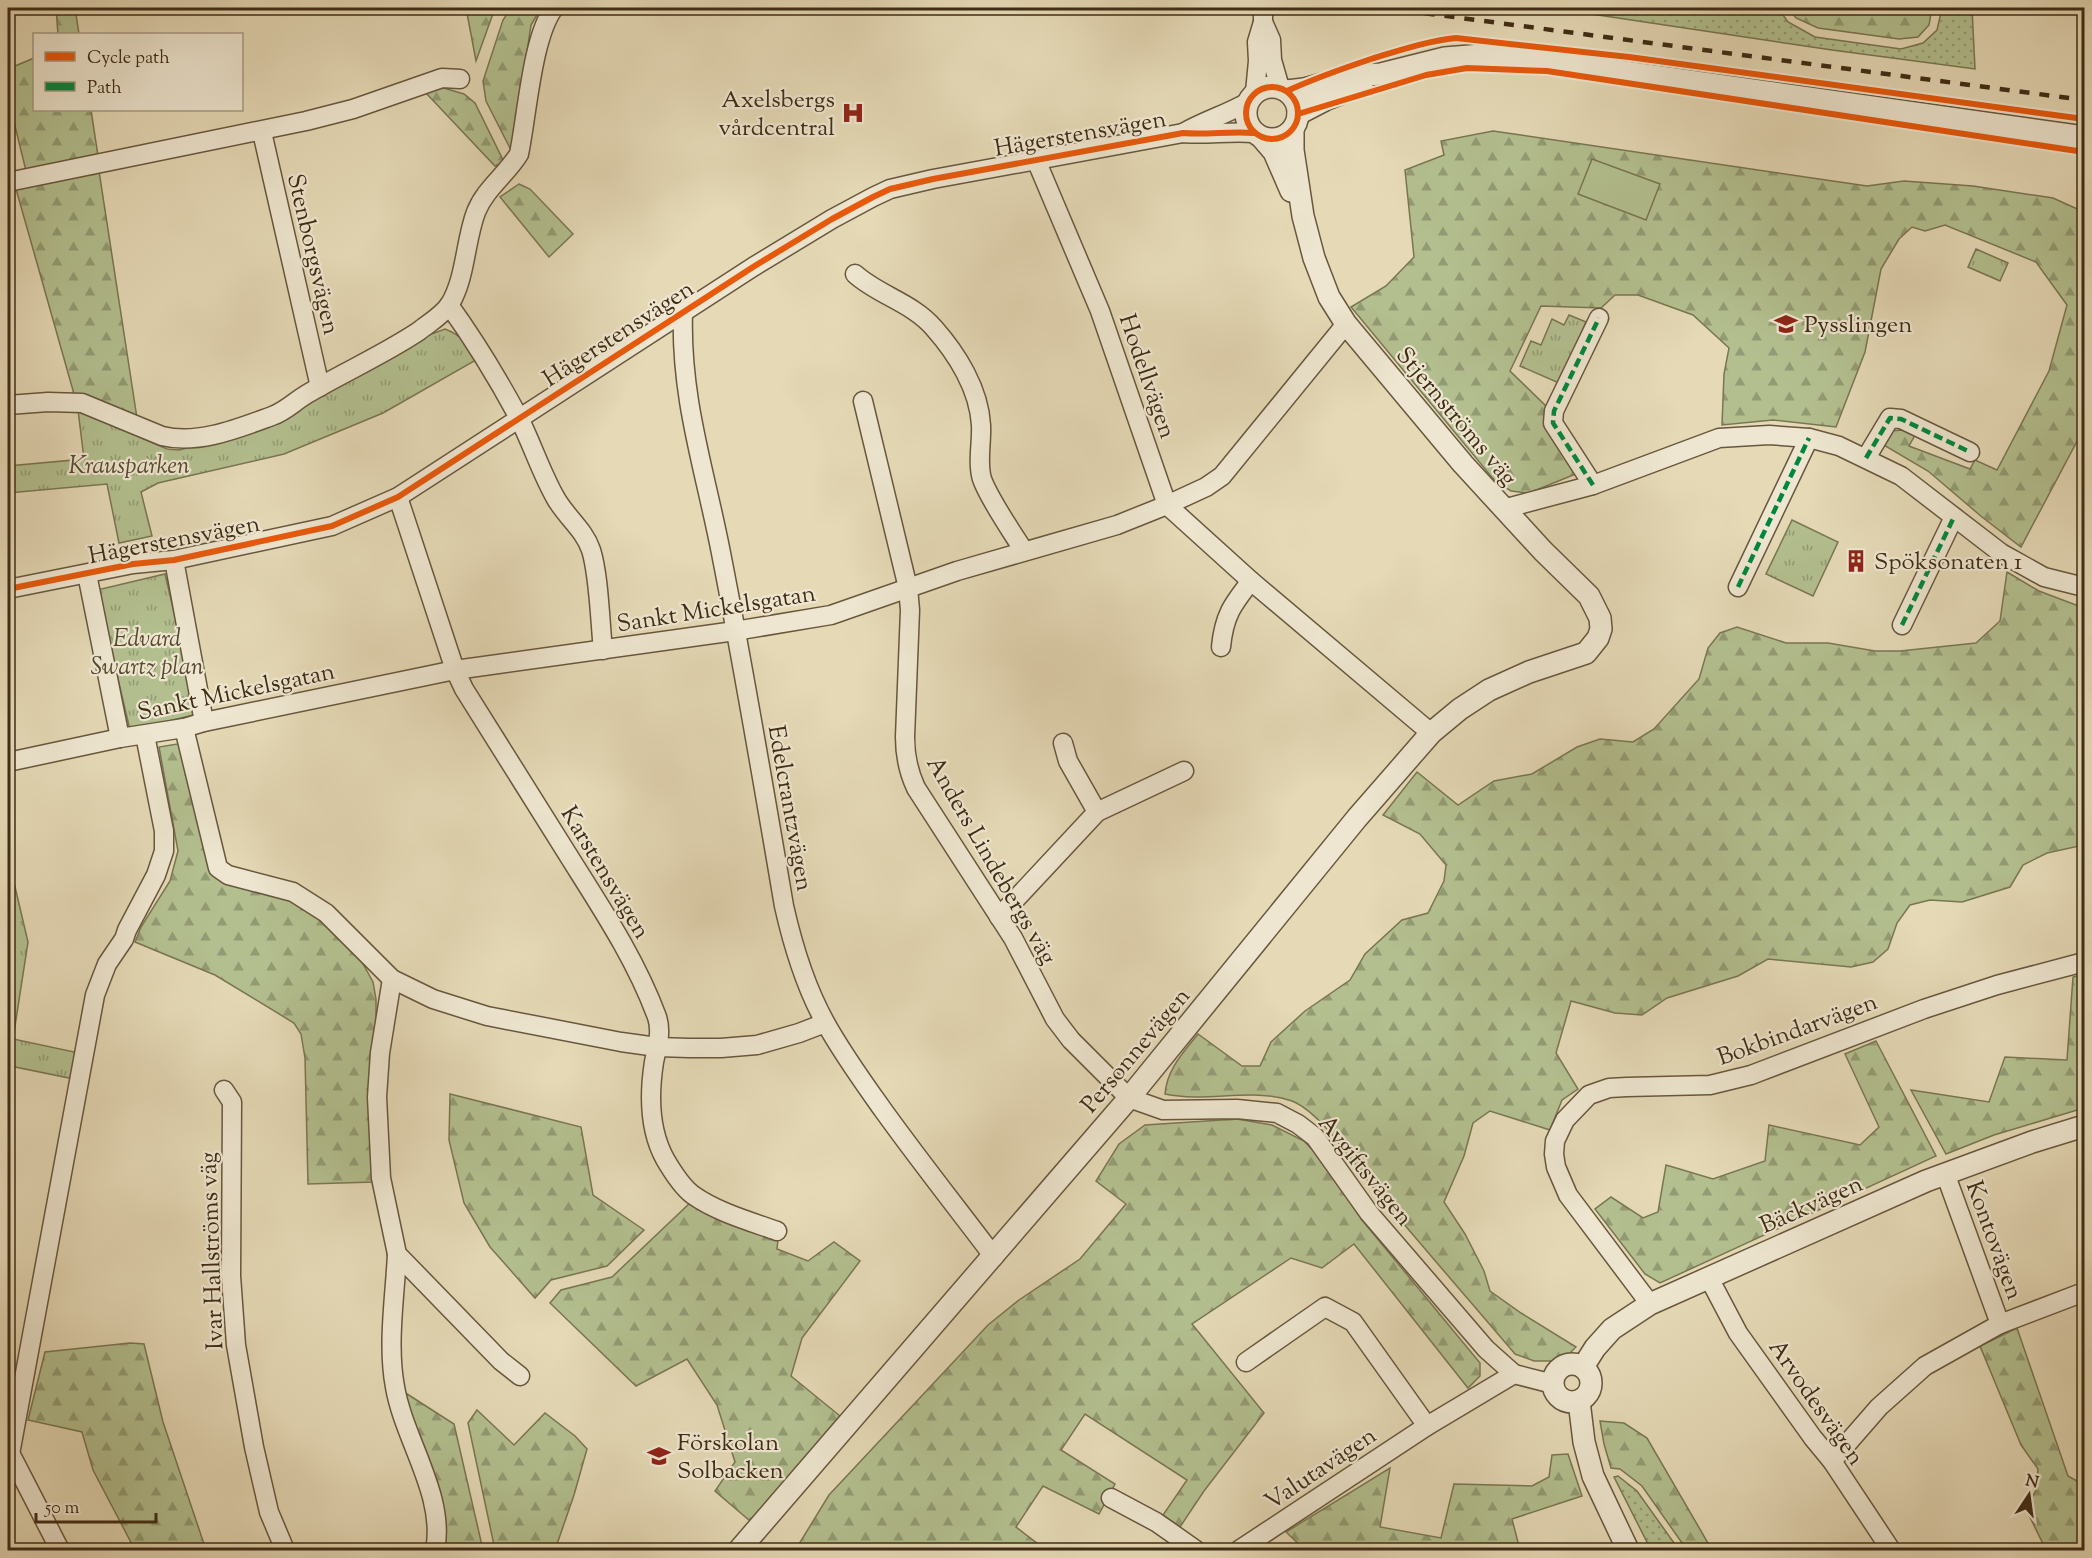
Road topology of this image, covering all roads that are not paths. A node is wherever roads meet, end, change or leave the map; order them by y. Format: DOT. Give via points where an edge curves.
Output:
graph roads {
  1 [pos="554,8"];
  2 [pos="1263,15"];
  3 [pos="1381,74"];
  4 [pos="460,79"];
  5 [pos="1283,90"];
  6 [pos="1252,97"];
  7 [pos="1296,122"];
  8 [pos="262,132"];
  9 [pos="1183,133"];
  10 [pos="1258,135"];
  11 [pos="2085,137"];
  12 [pos="1036,160"];
  13 [pos="8,182"];
  14 [pos="1303,216"];
  15 [pos="855,274"];
  16 [pos="449,305"];
  17 [pos="683,312"];
  18 [pos="1599,318"];
  19 [pos="1346,324"];
  20 [pos="320,387"];
  21 [pos="862,401"];
  22 [pos="8,405"];
  23 [pos="519,418"];
  24 [pos="1809,438"];
  25 [pos="1970,452"];
  26 [pos="1866,458"];
  27 [pos="1593,485"];
  28 [pos="398,497"];
  29 [pos="1167,505"];
  30 [pos="1503,509"];
  31 [pos="1954,518"];
  32 [pos="1024,550"];
  33 [pos="174,560"];
  34 [pos="87,574"];
  35 [pos="1251,581"];
  36 [pos="1738,587"];
  37 [pos="2085,587"];
  38 [pos="908,588"];
  39 [pos="8,589"];
  40 [pos="1902,625"];
  41 [pos="1601,629"];
  42 [pos="735,631"];
  43 [pos="1221,647"];
  44 [pos="603,650"];
  45 [pos="455,670"];
  46 [pos="204,722"];
  47 [pos="184,728"];
  48 [pos="1431,733"];
  49 [pos="145,735"];
  50 [pos="120,738"];
  51 [pos="1063,743"];
  52 [pos="8,762"];
  53 [pos="1184,771"];
  54 [pos="1096,812"];
  55 [pos="999,917"];
  56 [pos="2085,962"];
  57 [pos="392,979"];
  58 [pos="825,1023"];
  59 [pos="657,1047"];
  60 [pos="224,1090"];
  61 [pos="1129,1098"];
  62 [pos="2085,1126"];
  63 [pos="1945,1173"];
  64 [pos="777,1231"];
  65 [pos="397,1254"];
  66 [pos="994,1257"];
  67 [pos="1709,1278"];
  68 [pos="2085,1292"];
  69 [pos="1650,1304"];
  70 [pos="2000,1324"];
  71 [pos="1246,1362"];
  72 [pos="1583,1367"];
  73 [pos="1514,1374"];
  74 [pos="520,1376"];
  75 [pos="1552,1384"];
  76 [pos="1579,1401"];
  77 [pos="1427,1426"];
  78 [pos="9,1452"];
  79 [pos="1832,1461"];
  80 [pos="1111,1498"];
  81 [pos="1241,1550"];
  82 [pos="60,1551"];
  83 [pos="285,1551"];
  84 [pos="435,1551"];
  85 [pos="740,1551"];
  86 [pos="1196,1551"];
  87 [pos="1628,1551"];
  88 [pos="1891,1551"];
  1 -- 16 [label="street" via="535,59 519,154 477,210"];
  2 -- 5 [label="street"];
  2 -- 6 [label="street"];
  3 -- 5 [label="street"];
  3 -- 7 [label="street" via="1325,100"];
  3 -- 11 [label="street" via="1445,58 1501,56"];
  4 -- 8 [label="street" via="442,78 330,116"];
  5 -- 6 [label="street" via="1266,87"];
  5 -- 7 [label="street" via="1296,102"];
  6 -- 9 [label="street, Hägerstensvägen" via="1233,111"];
  6 -- 10 [label="street" via="1245,117"];
  7 -- 10 [label="street" via="1280,138 1271,140"];
  7 -- 14 [label="street, Stjernströms väg" via="1294,164"];
  8 -- 13 [label="street"];
  8 -- 20 [label="street, Stenborgsvägen"];
  9 -- 10 [label="street, Hägerstensvägen" via="1236,131"];
  9 -- 12 [label="street, Hägerstensvägen"];
  10 -- 14 [label="street, Stjernströms väg" via="1274,152"];
  12 -- 17 [label="street, Hägerstensvägen" via="890,189 791,243"];
  12 -- 29 [label="street, Hodellvägen" via="1101,311"];
  14 -- 19 [label="street, Stjernströms väg" via="1320,278"];
  15 -- 32 [label="street" via="932,326 965,372 979,403 982,479"];
  16 -- 20 [label="street" via="401,342"];
  16 -- 23 [label="street"];
  17 -- 23 [label="street, Hägerstensvägen"];
  17 -- 42 [label="street, Edelcrantzvägen" via="688,402"];
  18 -- 27 [label="street" via="1554,411 1552,423"];
  19 -- 29 [label="street, Sankt Mickelsgatan" via="1222,476"];
  19 -- 30 [label="street, Stjernströms väg"];
  20 -- 22 [label="street" via="274,415 188,439 162,436 82,403"];
  21 -- 38 [label="street, Anders Lindebergs väg"];
  23 -- 28 [label="street, Hägerstensvägen"];
  23 -- 44 [label="street" via="562,511 583,535 591,552"];
  24 -- 26 [label="street"];
  24 -- 27 [label="street" via="1719,438"];
  24 -- 36 [label="street"];
  25 -- 26 [label="street" via="1890,417"];
  26 -- 31 [label="street" via="1901,476"];
  27 -- 30 [label="street"];
  28 -- 33 [label="street, Hägerstensvägen" via="332,526"];
  28 -- 45 [label="street, Karstensvägen"];
  29 -- 32 [label="street, Sankt Mickelsgatan" via="1106,529"];
  29 -- 35 [label="street, Hodellvägen"];
  30 -- 41 [label="street, Stjernströms väg" via="1589,596"];
  31 -- 37 [label="street" via="2001,553 2044,577"];
  31 -- 40 [label="street"];
  32 -- 38 [label="street, Sankt Mickelsgatan"];
  33 -- 34 [label="street, Hägerstensvägen"];
  33 -- 46 [label="street"];
  34 -- 39 [label="street, Hägerstensvägen"];
  34 -- 50 [label="street"];
  35 -- 43 [label="street" via="1226,616"];
  35 -- 48 [label="street, Hodellvägen"];
  38 -- 42 [label="street, Sankt Mickelsgatan" via="831,615"];
  38 -- 55 [label="street, Anders Lindebergs väg" via="904,737 908,771"];
  41 -- 48 [label="street, Personnevägen" via="1586,653 1508,680 1460,709"];
  42 -- 44 [label="street, Sankt Mickelsgatan"];
  42 -- 58 [label="street, Edelcrantzvägen" via="792,940"];
  44 -- 45 [label="street, Sankt Mickelsgatan"];
  45 -- 46 [label="street, Sankt Mickelsgatan"];
  45 -- 59 [label="street, Karstensvägen" via="628,952 658,1020"];
  46 -- 47 [label="street, Sankt Mickelsgatan"];
  47 -- 49 [label="street, Sankt Mickelsgatan"];
  47 -- 57 [label="street" via="218,868 228,875 293,892 308,901 343,928"];
  48 -- 61 [label="street, Personnevägen"];
  49 -- 50 [label="street, Sankt Mickelsgatan"];
  49 -- 78 [label="street" via="164,831 164,851 156,875 107,964 95,995"];
  50 -- 52 [label="street, Sankt Mickelsgatan"];
  51 -- 54 [label="street" via="1068,761"];
  53 -- 54 [label="street"];
  54 -- 55 [label="street"];
  55 -- 61 [label="street, Anders Lindebergs väg" via="1055,1019"];
  56 -- 69 [label="street, Bokbindarvägen" via="1924,1009 1751,1075 1710,1085 1609,1088 1588,1095 1565,1120 1555,1141 1556,1167 1568,1195"];
  57 -- 59 [label="street" via="433,999 487,1016"];
  57 -- 65 [label="street" via="376,1097 381,1178"];
  58 -- 59 [label="street" via="757,1045"];
  58 -- 66 [label="street, Edelcrantzvägen" via="861,1080"];
  59 -- 64 [label="street, Karstensvägen" via="651,1088 653,1123 658,1144 674,1174 692,1194"];
  60 -- 83 [label="street, Ivar Hallströms väg" via="232,1102 231,1276 236,1345 269,1512"];
  61 -- 66 [label="street, Personnevägen"];
  61 -- 73 [label="street, Avgiftsvägen" via="1163,1110 1277,1113 1298,1124 1315,1137 1369,1213 1470,1331"];
  62 -- 63 [label="street, Bäckvägen"];
  63 -- 67 [label="street, Bäckvägen"];
  63 -- 70 [label="street, Kontovägen"];
  65 -- 74 [label="street"];
  65 -- 84 [label="street" via="392,1368 402,1414 437,1519"];
  66 -- 85 [label="street, Personnevägen"];
  67 -- 69 [label="street, Bäckvägen"];
  67 -- 79 [label="street, Arvodesvägen" via="1738,1333"];
  68 -- 70 [label="street"];
  69 -- 72 [label="street, Bäckvägen" via="1612,1329"];
  70 -- 79 [label="street" via="1925,1366 1879,1407"];
  71 -- 77 [label="street" via="1325,1307 1353,1322"];
  72 -- 75 [label="street" via="1566,1365 1556,1372"];
  72 -- 76 [label="street" via="1590,1377 1591,1389"];
  73 -- 75 [label="street"];
  73 -- 77 [label="street, Valutavägen"];
  75 -- 76 [label="street" via="1561,1399"];
  76 -- 87 [label="street" via="1593,1476"];
  77 -- 81 [label="street, Valutavägen"];
  78 -- 82 [label="street"];
  79 -- 88 [label="street, Arvodesvägen"];
  80 -- 86 [label="street" via="1156,1522"];
}
